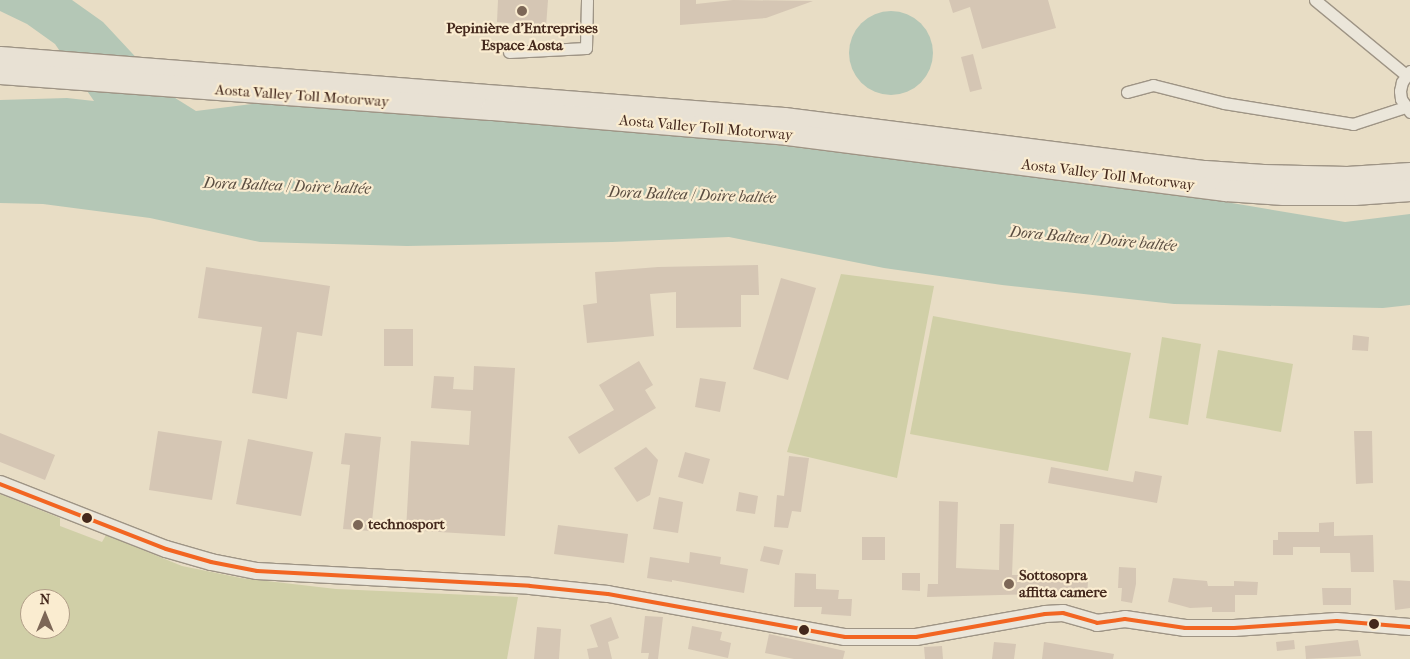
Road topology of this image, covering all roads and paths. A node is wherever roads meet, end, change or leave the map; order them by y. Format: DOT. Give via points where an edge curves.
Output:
graph roads {
  1 [pos="587,0"];
  2 [pos="1315,0"];
  3 [pos="509,52"];
  4 [pos="0,57"];
  5 [pos="0,73"];
  6 [pos="1408,73"];
  7 [pos="1127,92"];
  8 [pos="1408,110"];
  9 [pos="1410,173"];
  10 [pos="1410,190"];
  11 [pos="0,484"];
  12 [pos="1410,627"];
  1 -- 3 [label="street" via="586,48"];
  2 -- 6 [label="street"];
  4 -- 9 [label="highway, Aosta Valley Toll Motorway" via="784,118 1204,171 1347,177"];
  5 -- 10 [label="highway, Aosta Valley Toll Motorway" via="786,134 1225,190 1336,194"];
  6 -- 8 [label="street" via="1400,91"];
  7 -- 8 [label="street" via="1153,85 1224,103 1353,124"];
  11 -- 12 [label="main road" via="166,549 258,571 530,586 608,594 846,637 916,637 1063,613 1097,623 1125,619 1185,628 1337,621"];
}
